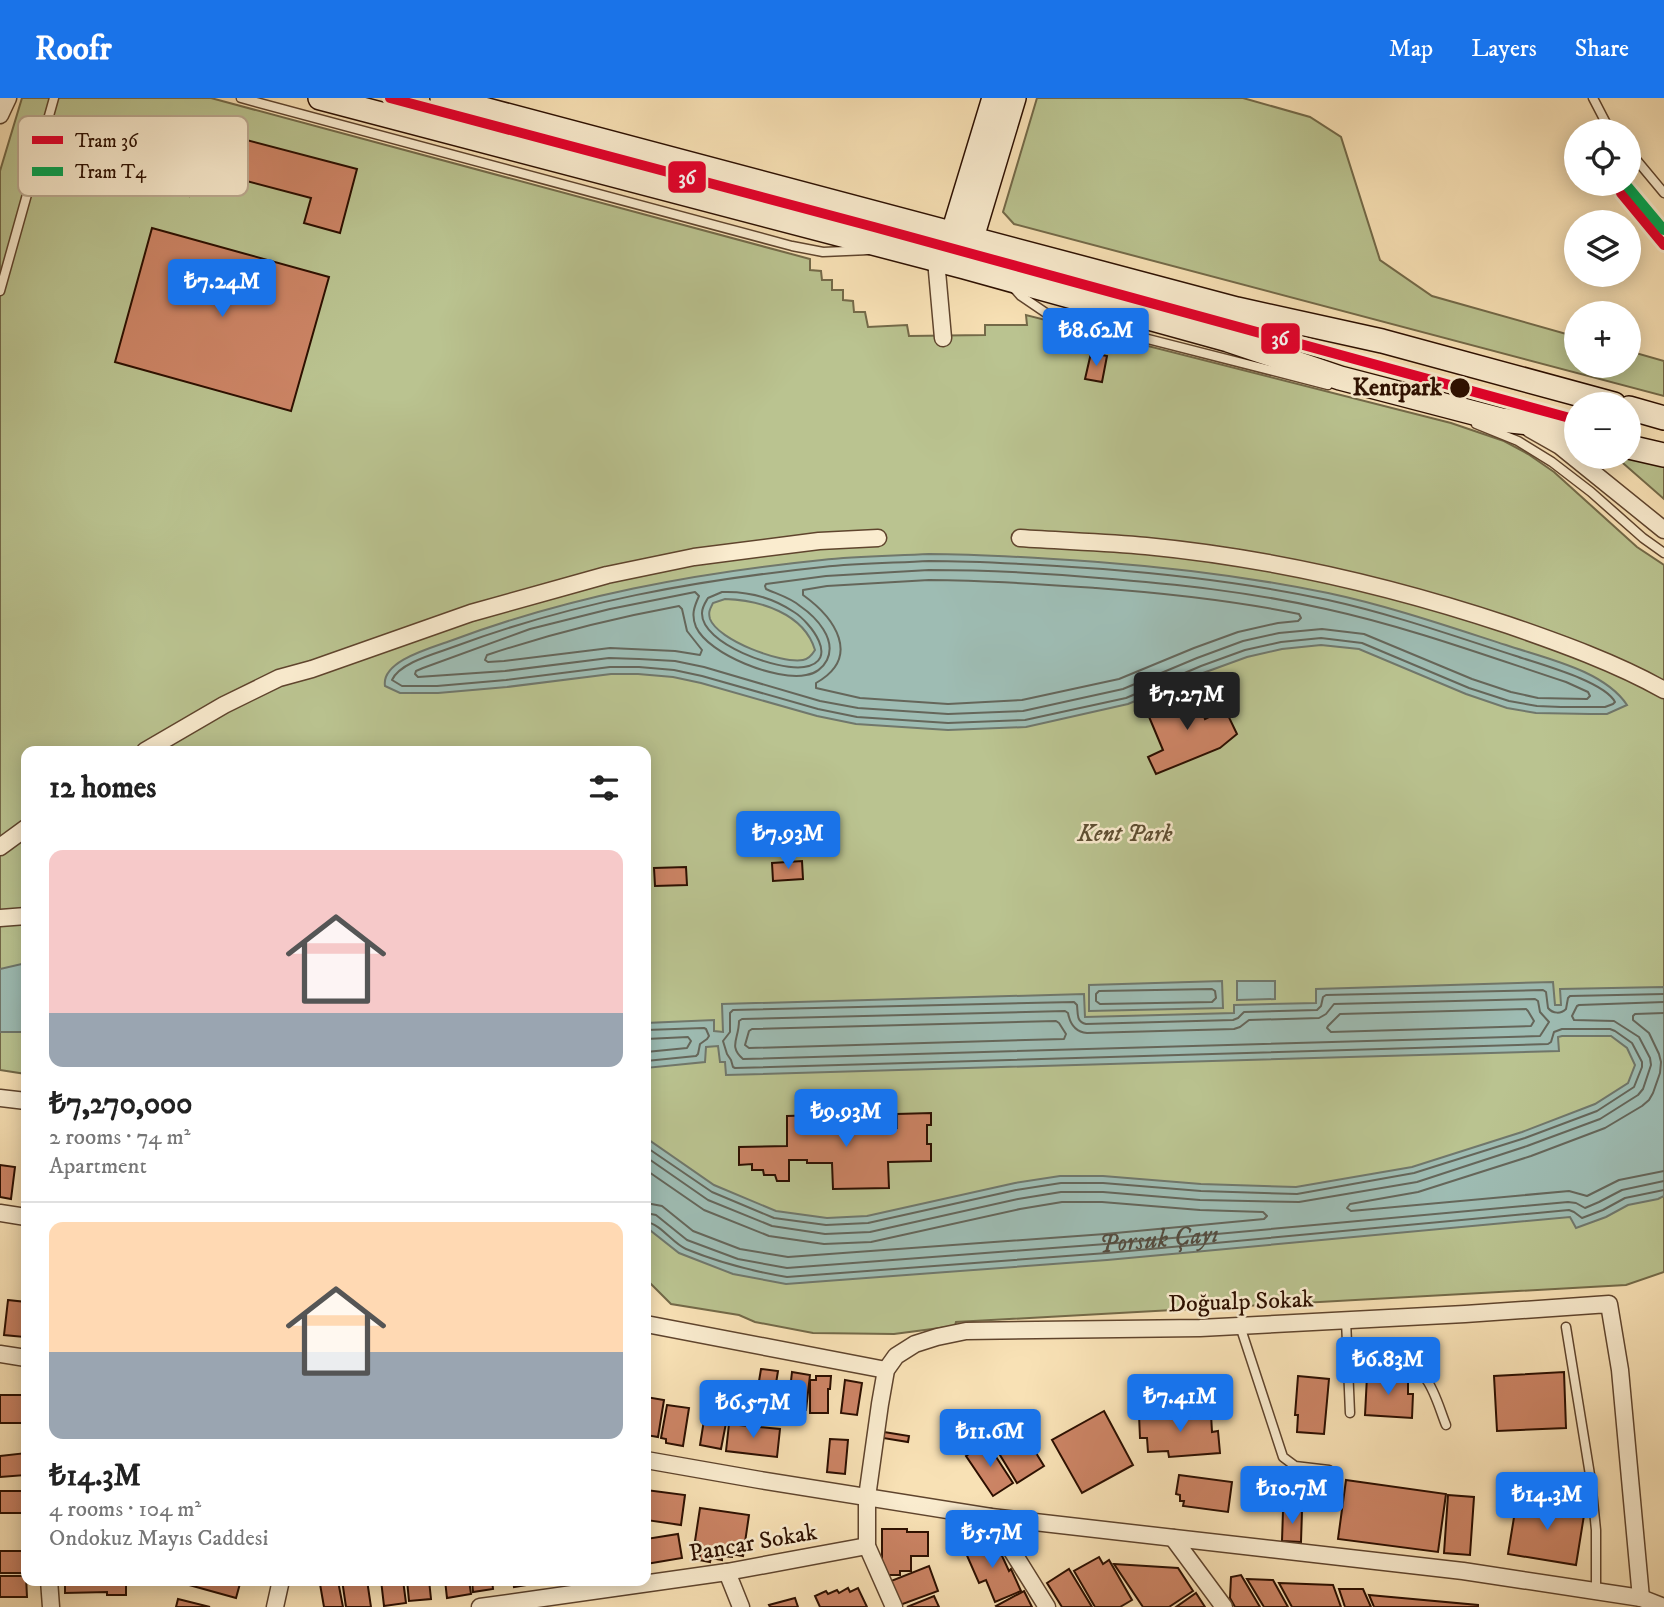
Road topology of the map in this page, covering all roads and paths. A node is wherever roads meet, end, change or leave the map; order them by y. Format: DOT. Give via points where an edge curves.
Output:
graph roads {
  1 [pos="6,98"];
  2 [pos="54,98"];
  3 [pos="241,98"];
  4 [pos="320,98"];
  5 [pos="442,98"];
  6 [pos="994,98"];
  7 [pos="1014,98"];
  8 [pos="1593,98"];
  9 [pos="0,113"];
  10 [pos="49,116"];
  11 [pos="1604,119"];
  12 [pos="1641,165"];
  13 [pos="1664,193"];
  14 [pos="27,196"];
  15 [pos="962,236"];
  16 [pos="893,248"];
  17 [pos="948,263"];
  18 [pos="1007,279"];
  19 [pos="0,291"];
  20 [pos="943,338"];
  21 [pos="1338,388"];
  22 [pos="1570,392"];
  23 [pos="1641,411"];
  24 [pos="1664,418"];
  25 [pos="1501,420"];
  26 [pos="1470,422"];
  27 [pos="1564,430"];
  28 [pos="1641,450"];
  29 [pos="1664,455"];
  30 [pos="1664,530"];
  31 [pos="878,538"];
  32 [pos="1020,538"];
  33 [pos="1664,552"];
  34 [pos="1664,690"];
  35 [pos="154,746"];
  36 [pos="21,832"];
  37 [pos="0,847"];
  38 [pos="21,916"];
  39 [pos="0,918"];
  40 [pos="0,1098"];
  41 [pos="21,1100"];
  42 [pos="0,1213"];
  43 [pos="21,1216"];
  44 [pos="1346,1320"];
  45 [pos="651,1325"];
  46 [pos="1240,1326"];
  47 [pos="1566,1327"];
  48 [pos="0,1354"];
  49 [pos="21,1357"];
  50 [pos="1348,1361"];
  51 [pos="886,1370"];
  52 [pos="1350,1413"];
  53 [pos="1446,1425"];
  54 [pos="651,1461"];
  55 [pos="1329,1470"];
  56 [pos="867,1497"];
  57 [pos="991,1517"];
  58 [pos="1173,1538"];
  59 [pos="867,1546"];
  60 [pos="727,1572"];
  61 [pos="651,1585"];
  62 [pos="49,1586"];
  63 [pos="280,1586"];
  64 [pos="647,1586"];
  65 [pos="1596,1591"];
  66 [pos="1641,1598"];
  67 [pos="555,1602"];
  68 [pos="51,1607"];
  69 [pos="275,1607"];
  70 [pos="480,1607"];
  71 [pos="741,1607"];
  72 [pos="894,1607"];
  73 [pos="1047,1607"];
  74 [pos="1224,1607"];
  75 [pos="1664,1607"];
  1 -- 9 [label="street"];
  2 -- 10 [label="lane"];
  3 -- 16 [label="lane" via="792,246 823,252"];
  4 -- 16 [label="main road"];
  5 -- 15 [label="main road"];
  6 -- 15 [label="main road"];
  7 -- 15 [label="main road"];
  8 -- 11 [label="lane"];
  12 -- 13 [label="lane"];
  14 -- 19 [label="lane"];
  15 -- 17 [label="main road"];
  15 -- 22 [label="main road"];
  16 -- 17 [label="main road"];
  17 -- 18 [label="main road"];
  17 -- 20 [label="street"];
  18 -- 21 [label="lane" via="1021,296 1046,313"];
  18 -- 25 [label="main road" via="1228,340 1340,378"];
  23 -- 24 [label="main road"];
  25 -- 27 [label="main road"];
  25 -- 30 [label="street" via="1535,430 1560,446"];
  26 -- 33 [label="lane" via="1529,446"];
  28 -- 29 [label="main road"];
  31 -- 35 [label="street" via="694,557 535,594 279,678"];
  32 -- 34 [label="street" via="1147,546 1358,581 1545,638"];
  36 -- 37 [label="street"];
  38 -- 39 [label="street"];
  40 -- 41 [label="street"];
  42 -- 43 [label="street"];
  44 -- 46 [label="street, Doğualp Sokak"];
  44 -- 50 [label="lane"];
  44 -- 66 [label="street, Doğualp Sokak" via="1609,1304 1620,1370"];
  45 -- 51 [label="street"];
  46 -- 51 [label="street, Doğualp Sokak" via="966,1331 915,1344 896,1356"];
  46 -- 55 [label="lane" via="1283,1457 1295,1466"];
  47 -- 65 [label="lane" via="1591,1481"];
  48 -- 49 [label="street"];
  50 -- 52 [label="lane"];
  50 -- 53 [label="lane" via="1411,1366 1428,1380"];
  51 -- 56 [label="street"];
  54 -- 56 [label="street"];
  56 -- 57 [label="street"];
  56 -- 59 [label="street"];
  57 -- 58 [label="street"];
  57 -- 73 [label="street"];
  58 -- 65 [label="street"];
  58 -- 74 [label="street"];
  59 -- 60 [label="street, Pancar Sokak"];
  59 -- 72 [label="street"];
  60 -- 61 [label="street, Pancar Sokak"];
  60 -- 71 [label="street"];
  62 -- 68 [label="street"];
  63 -- 69 [label="street"];
  64 -- 67 [label="street, Pancar Sokak"];
  65 -- 66 [label="street"];
  66 -- 75 [label="street"];
  67 -- 70 [label="street, Pancar Sokak"];
}
